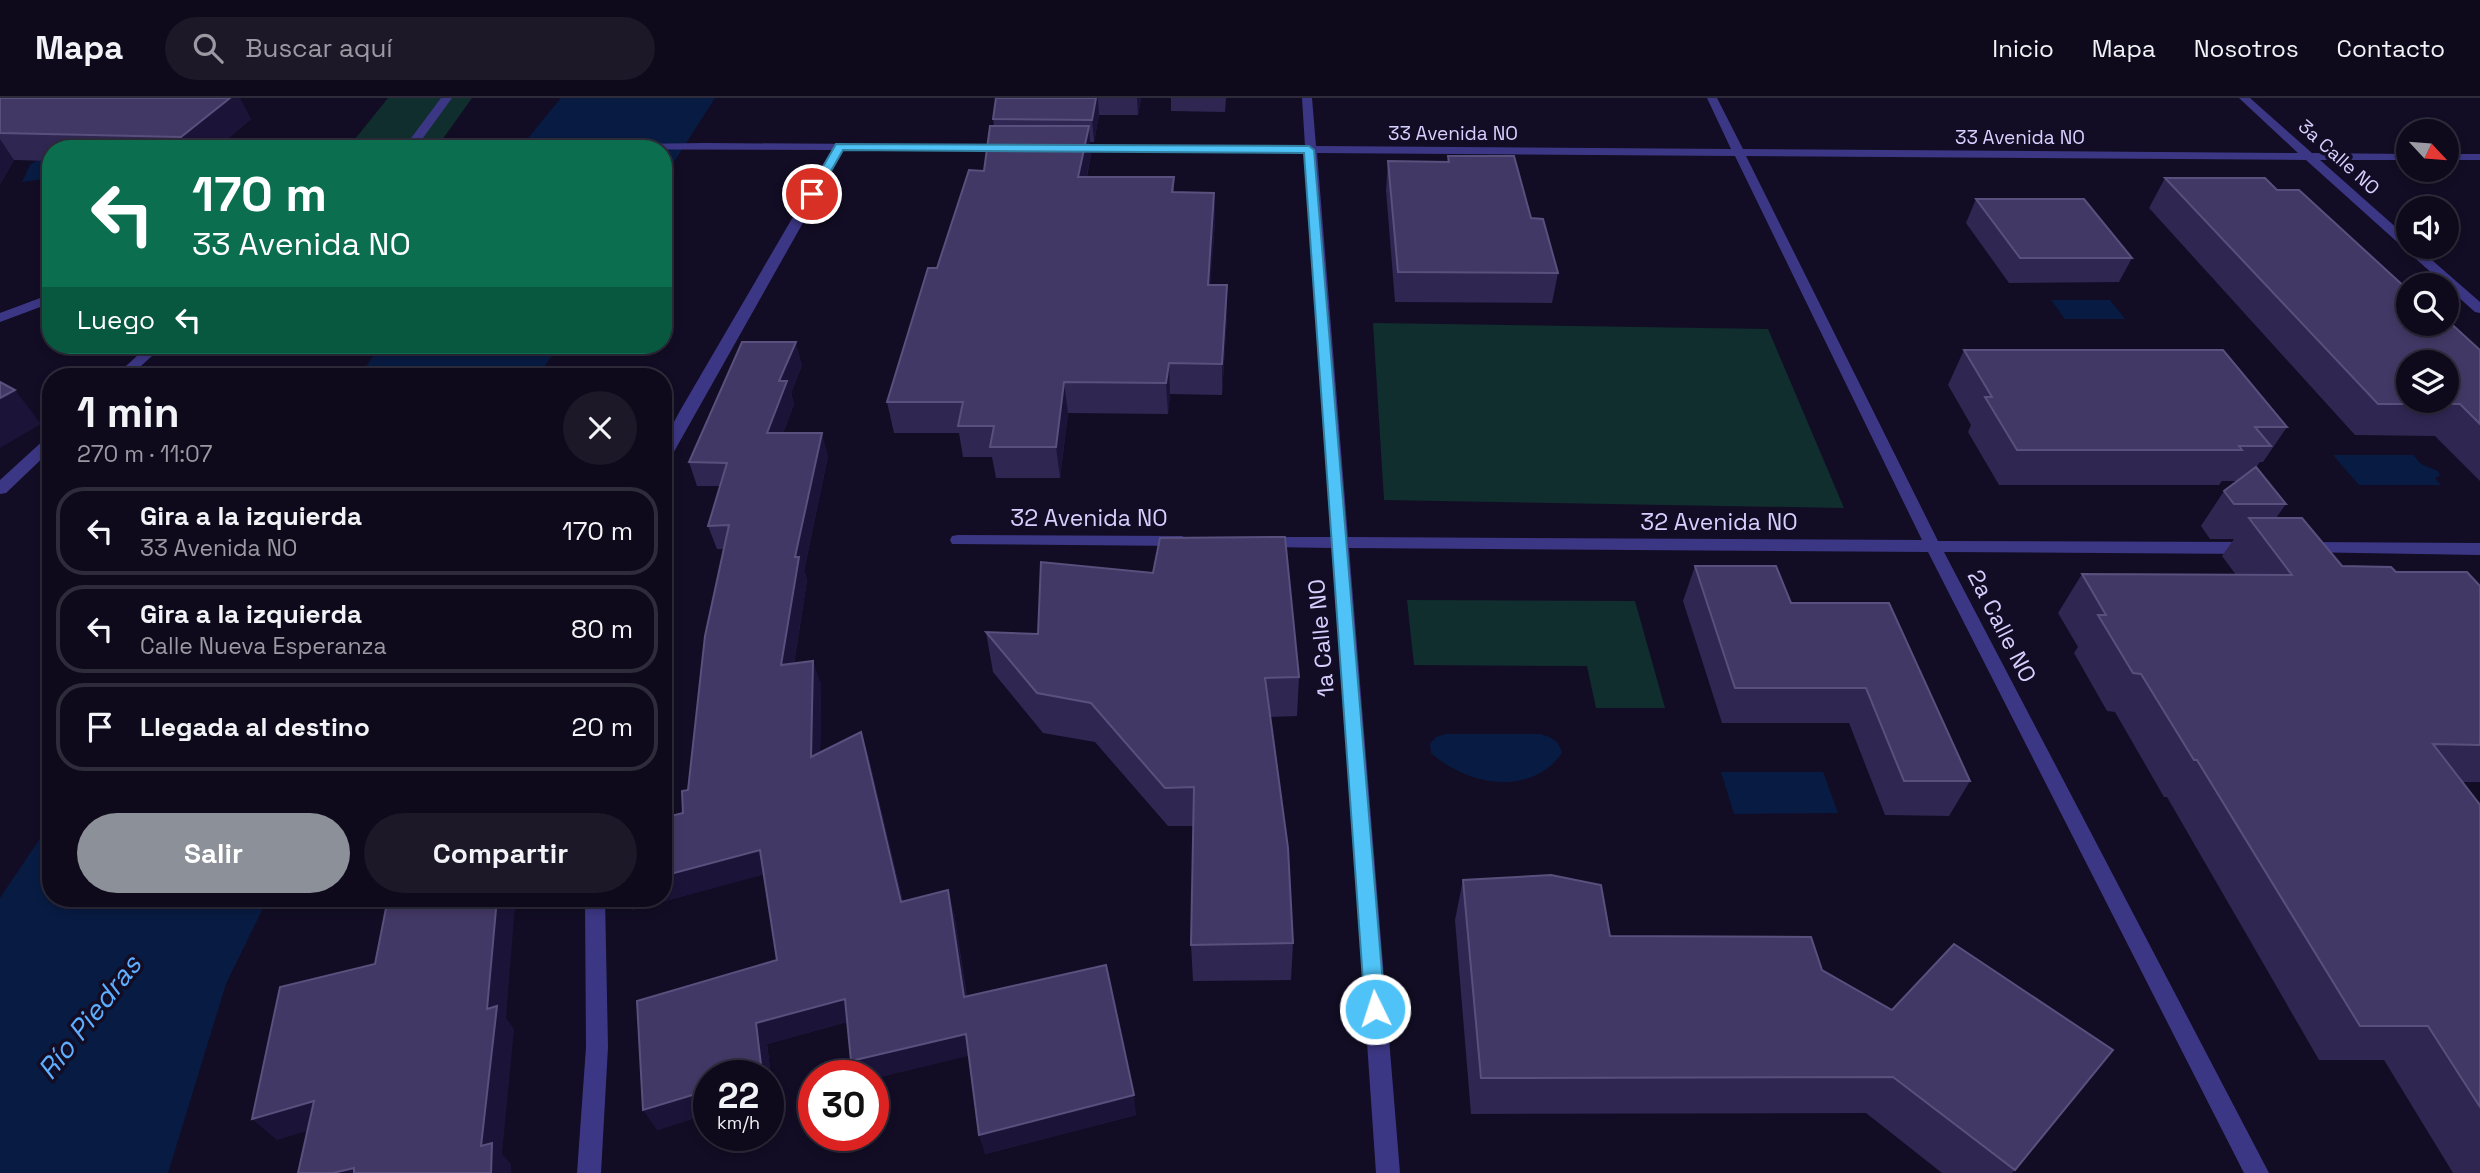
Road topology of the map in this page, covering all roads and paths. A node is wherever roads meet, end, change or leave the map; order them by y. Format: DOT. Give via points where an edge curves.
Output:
graph roads {
  1 [pos="447,98"];
  2 [pos="1307,98"];
  3 [pos="1712,98"];
  4 [pos="2245,98"];
  5 [pos="416,140"];
  6 [pos="672,146"];
  7 [pos="840,147"];
  8 [pos="1019,148"];
  9 [pos="1061,148"];
  10 [pos="1309,150"];
  11 [pos="1739,152"];
  12 [pos="2309,156"];
  13 [pos="2396,157"];
  14 [pos="2459,157"];
  15 [pos="2480,157"];
  16 [pos="2396,234"];
  17 [pos="2424,259"];
  18 [pos="42,302"];
  19 [pos="2480,309"];
  20 [pos="0,318"];
  21 [pos="147,354"];
  22 [pos="131,368"];
  23 [pos="672,440"];
  24 [pos="42,449"];
  25 [pos="0,489"];
  26 [pos="958,540"];
  27 [pos="1202,541"];
  28 [pos="1243,542"];
  29 [pos="1338,542"];
  30 [pos="1933,546"];
  31 [pos="2261,548"];
  32 [pos="2289,548"];
  33 [pos="2480,549"];
  34 [pos="594,907"];
  35 [pos="589,1173"];
  36 [pos="1388,1173"];
  37 [pos="2257,1173"];
  1 -- 5 [label="street"];
  2 -- 10 [label="street, 1a Calle NO"];
  3 -- 11 [label="street, 2a Calle NO"];
  4 -- 12 [label="street, 3a Calle NO"];
  6 -- 7 [label="street"];
  7 -- 8 [label="street"];
  7 -- 23 [label="street"];
  9 -- 10 [label="street, 33 Avenida NO"];
  10 -- 11 [label="street, 33 Avenida NO"];
  10 -- 29 [label="street, 1a Calle NO"];
  11 -- 12 [label="street, 33 Avenida NO"];
  11 -- 30 [label="street, 2a Calle NO"];
  12 -- 13 [label="street, 33 Avenida NO"];
  12 -- 16 [label="street, 3a Calle NO"];
  14 -- 15 [label="street"];
  17 -- 19 [label="street, 3a Calle NO"];
  18 -- 20 [label="street"];
  21 -- 22 [label="street"];
  24 -- 25 [label="street"];
  26 -- 27 [label="street, 32 Avenida NO"];
  28 -- 29 [label="street, 32 Avenida NO"];
  29 -- 30 [label="street, 32 Avenida NO"];
  29 -- 36 [label="street, 1a Calle NO"];
  30 -- 31 [label="street, 32 Avenida NO"];
  30 -- 37 [label="street, 2a Calle NO"];
  32 -- 33 [label="street"];
  34 -- 35 [label="street" via="597,1047"];
}
